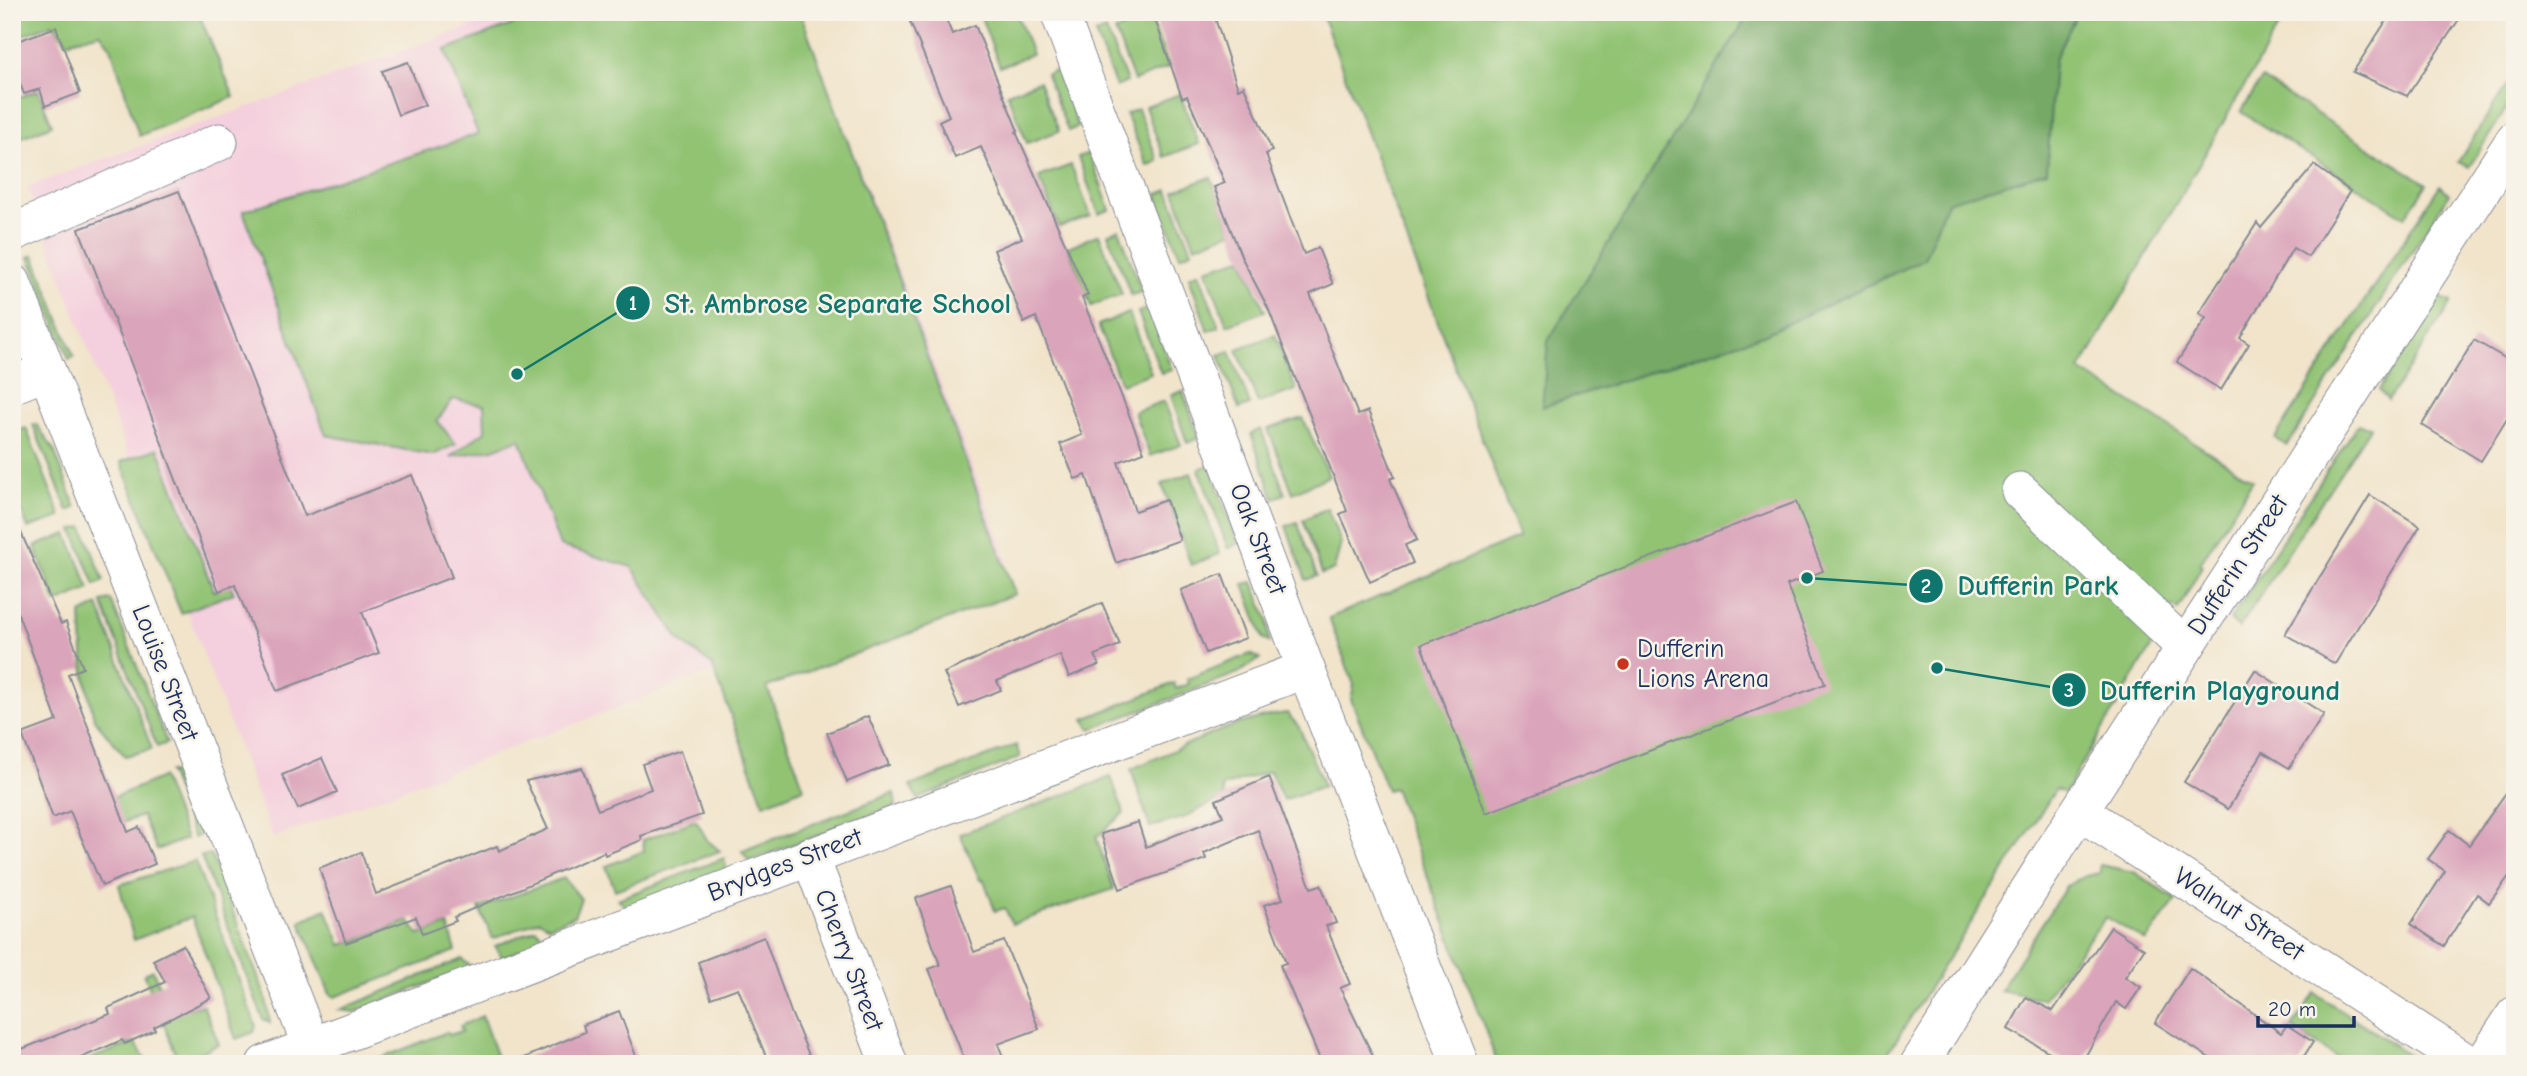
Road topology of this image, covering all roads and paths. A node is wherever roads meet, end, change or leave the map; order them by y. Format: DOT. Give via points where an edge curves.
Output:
graph roads {
  1 [pos="1059,12"];
  2 [pos="2515,139"];
  3 [pos="219,142"];
  4 [pos="12,233"];
  5 [pos="12,282"];
  6 [pos="47,371"];
  7 [pos="12,384"];
  8 [pos="2020,491"];
  9 [pos="2185,647"];
  10 [pos="1306,669"];
  11 [pos="2078,811"];
  12 [pos="810,856"];
  13 [pos="2515,1015"];
  14 [pos="315,1055"];
  15 [pos="265,1064"];
  16 [pos="888,1064"];
  17 [pos="1460,1064"];
  18 [pos="1919,1064"];
  19 [pos="2469,1064"];
  20 [pos="2483,1064"];
  1 -- 10 [label="street, Oak Street"];
  2 -- 9 [label="street, Dufferin Street"];
  3 -- 4 [label="street"];
  5 -- 6 [label="street, Louise Street"];
  6 -- 7 [label="street"];
  6 -- 14 [label="street, Louise Street"];
  8 -- 9 [label="street"];
  9 -- 11 [label="street, Dufferin Street"];
  10 -- 12 [label="street, Brydges Street"];
  10 -- 17 [label="street, Oak Street"];
  11 -- 18 [label="street, Dufferin Street"];
  11 -- 19 [label="street, Walnut Street"];
  12 -- 14 [label="street, Brydges Street"];
  12 -- 16 [label="street, Cherry Street"];
  13 -- 20 [label="street"];
  14 -- 15 [label="street, Brydges Street"];
}
